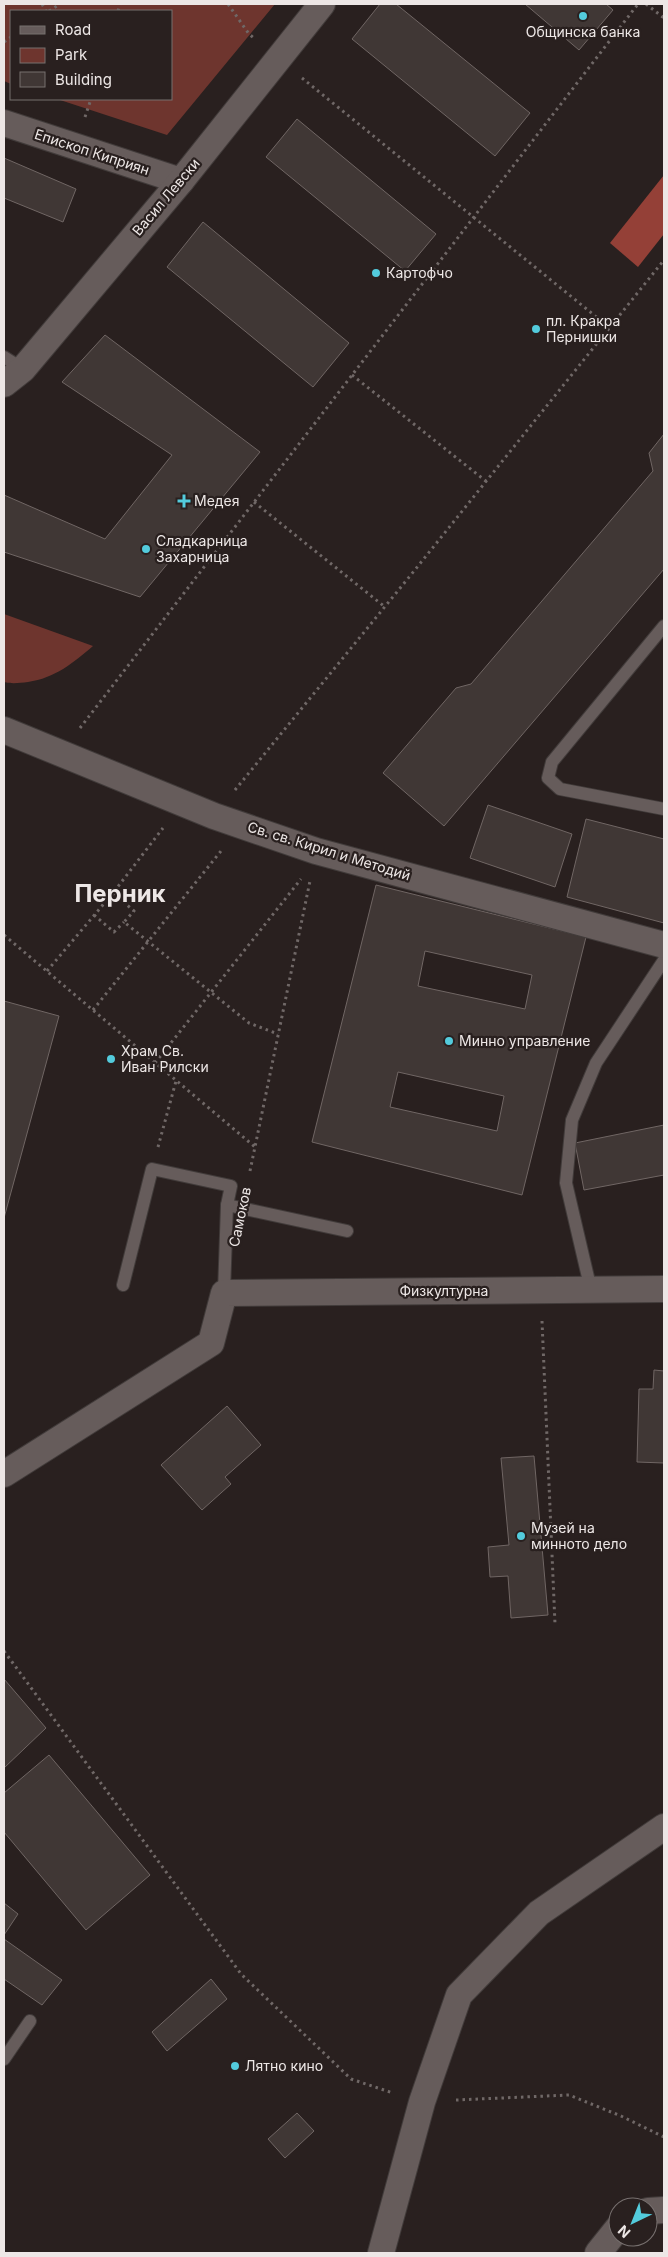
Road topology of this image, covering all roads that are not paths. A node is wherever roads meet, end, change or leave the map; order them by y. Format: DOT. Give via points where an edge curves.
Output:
graph roads {
  1 [pos="322,4"];
  2 [pos="4,123"];
  3 [pos="181,181"];
  4 [pos="10,370"];
  5 [pos="664,626"];
  6 [pos="4,730"];
  7 [pos="664,809"];
  8 [pos="664,945"];
  9 [pos="664,960"];
  10 [pos="227,1205"];
  11 [pos="347,1230"];
  12 [pos="123,1285"];
  13 [pos="664,1289"];
  14 [pos="591,1290"];
  15 [pos="224,1293"];
  16 [pos="4,1474"];
  17 [pos="664,1827"];
  18 [pos="30,2021"];
  19 [pos="4,2059"];
  20 [pos="608,2240"];
  21 [pos="381,2253"];
  22 [pos="598,2253"];
  1 -- 3 [label="street, Васил Левски"];
  2 -- 3 [label="street, Епископ Киприян"];
  3 -- 4 [label="street, Васил Левски"];
  5 -- 7 [label="lane" via="552,762 548,778 560,789"];
  6 -- 8 [label="street, Св. св. Кирил и Методий" via="315,857"];
  9 -- 14 [label="lane" via="596,1063 572,1120 566,1183"];
  10 -- 11 [label="lane"];
  10 -- 12 [label="lane" via="231,1186 152,1169"];
  10 -- 15 [label="lane"];
  13 -- 14 [label="street, Физкултурна"];
  14 -- 15 [label="street, Физкултурна"];
  15 -- 16 [label="street" via="210,1343"];
  17 -- 21 [label="street" via="539,1912 459,1995 422,2102"];
  18 -- 19 [label="lane"];
  20 -- 22 [label="street"];
}
